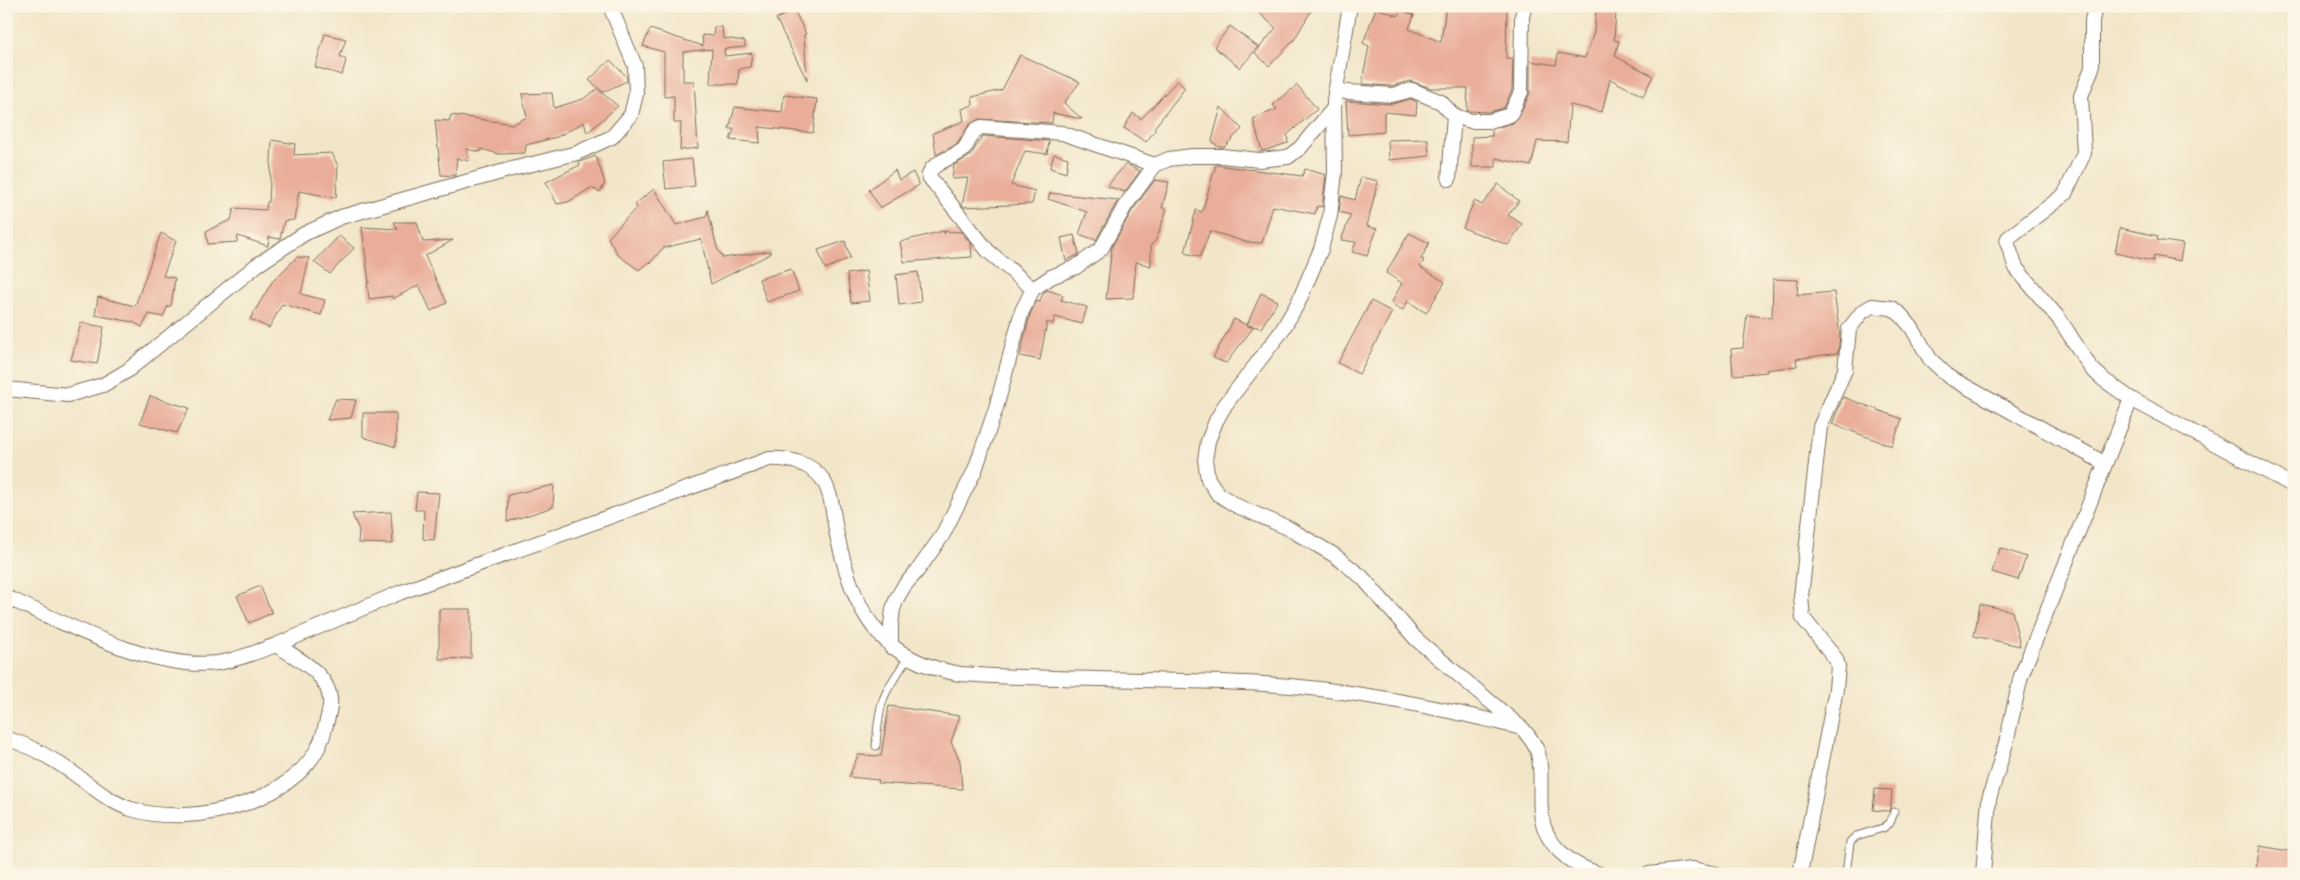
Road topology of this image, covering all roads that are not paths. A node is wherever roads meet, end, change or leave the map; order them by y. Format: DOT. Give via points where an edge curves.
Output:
graph roads {
  1 [pos="610,6"];
  2 [pos="1350,6"];
  3 [pos="1524,6"];
  4 [pos="2095,6"];
  5 [pos="1336,91"];
  6 [pos="1334,108"];
  7 [pos="1454,116"];
  8 [pos="1155,165"];
  9 [pos="1449,178"];
  10 [pos="1033,289"];
  11 [pos="6,389"];
  12 [pos="2131,399"];
  13 [pos="2104,463"];
  14 [pos="2294,486"];
  15 [pos="6,597"];
  16 [pos="276,645"];
  17 [pos="891,647"];
  18 [pos="908,658"];
  19 [pos="1522,728"];
  20 [pos="6,738"];
  21 [pos="876,746"];
  22 [pos="1894,812"];
  23 [pos="1599,874"];
  24 [pos="1649,874"];
  25 [pos="1717,874"];
  26 [pos="1800,874"];
  27 [pos="1846,874"];
  28 [pos="1983,874"];
  1 -- 11 [label="street" via="635,66 636,94 631,115 612,137 577,153 341,217 304,234 257,266 127,371 103,385 68,395"];
  2 -- 5 [label="street"];
  3 -- 7 [label="street" via="1521,92 1510,115 1490,121 1471,121"];
  4 -- 12 [label="street" via="2092,68 2081,96 2084,153 2065,194 2007,242 2016,268 2060,320 2090,368"];
  5 -- 6 [label="street"];
  5 -- 7 [label="street" via="1392,95 1412,90 1441,102"];
  6 -- 8 [label="street" via="1300,148 1288,157 1259,160 1192,156 1169,159"];
  6 -- 19 [label="street" via="1336,172 1330,216 1321,249 1298,303 1281,332 1216,421 1208,441 1208,479 1218,494 1288,528 1334,555 1362,577 1416,639"];
  7 -- 9 [label="street"];
  8 -- 10 [label="street" via="1125,206 1101,249 1076,267"];
  8 -- 10 [label="street" via="1062,133 982,127 976,129 962,150 932,168 930,178 988,251"];
  10 -- 17 [label="street" via="1022,311 996,408 975,470 942,536 897,598 893,609"];
  12 -- 13 [label="street"];
  12 -- 14 [label="street"];
  13 -- 26 [label="street" via="1949,377 1930,359 1912,328 1892,308 1872,306 1862,312 1849,329 1845,370 1820,427 1801,597 1803,618 1829,648 1838,666"];
  13 -- 28 [label="street" via="2021,676 1989,799"];
  15 -- 16 [label="street" via="111,642 170,661 217,663"];
  16 -- 17 [label="street" via="399,593 769,459 787,458 808,467 822,478 829,491 846,574 870,623"];
  16 -- 20 [label="street" via="306,664 326,682 330,704 324,734 312,757 292,780 256,801 200,813 163,816 131,809 109,799 45,754"];
  17 -- 18 [label="street"];
  18 -- 19 [label="street" via="935,670 960,674 1265,684 1342,692"];
  18 -- 21 [label="lane" via="881,701"];
  19 -- 23 [label="street" via="1538,752 1542,779 1540,812 1549,838 1563,856 1581,868"];
  22 -- 27 [label="lane" via="1890,824 1856,836 1850,842"];
  24 -- 25 [label="street" via="1693,869"];
}
